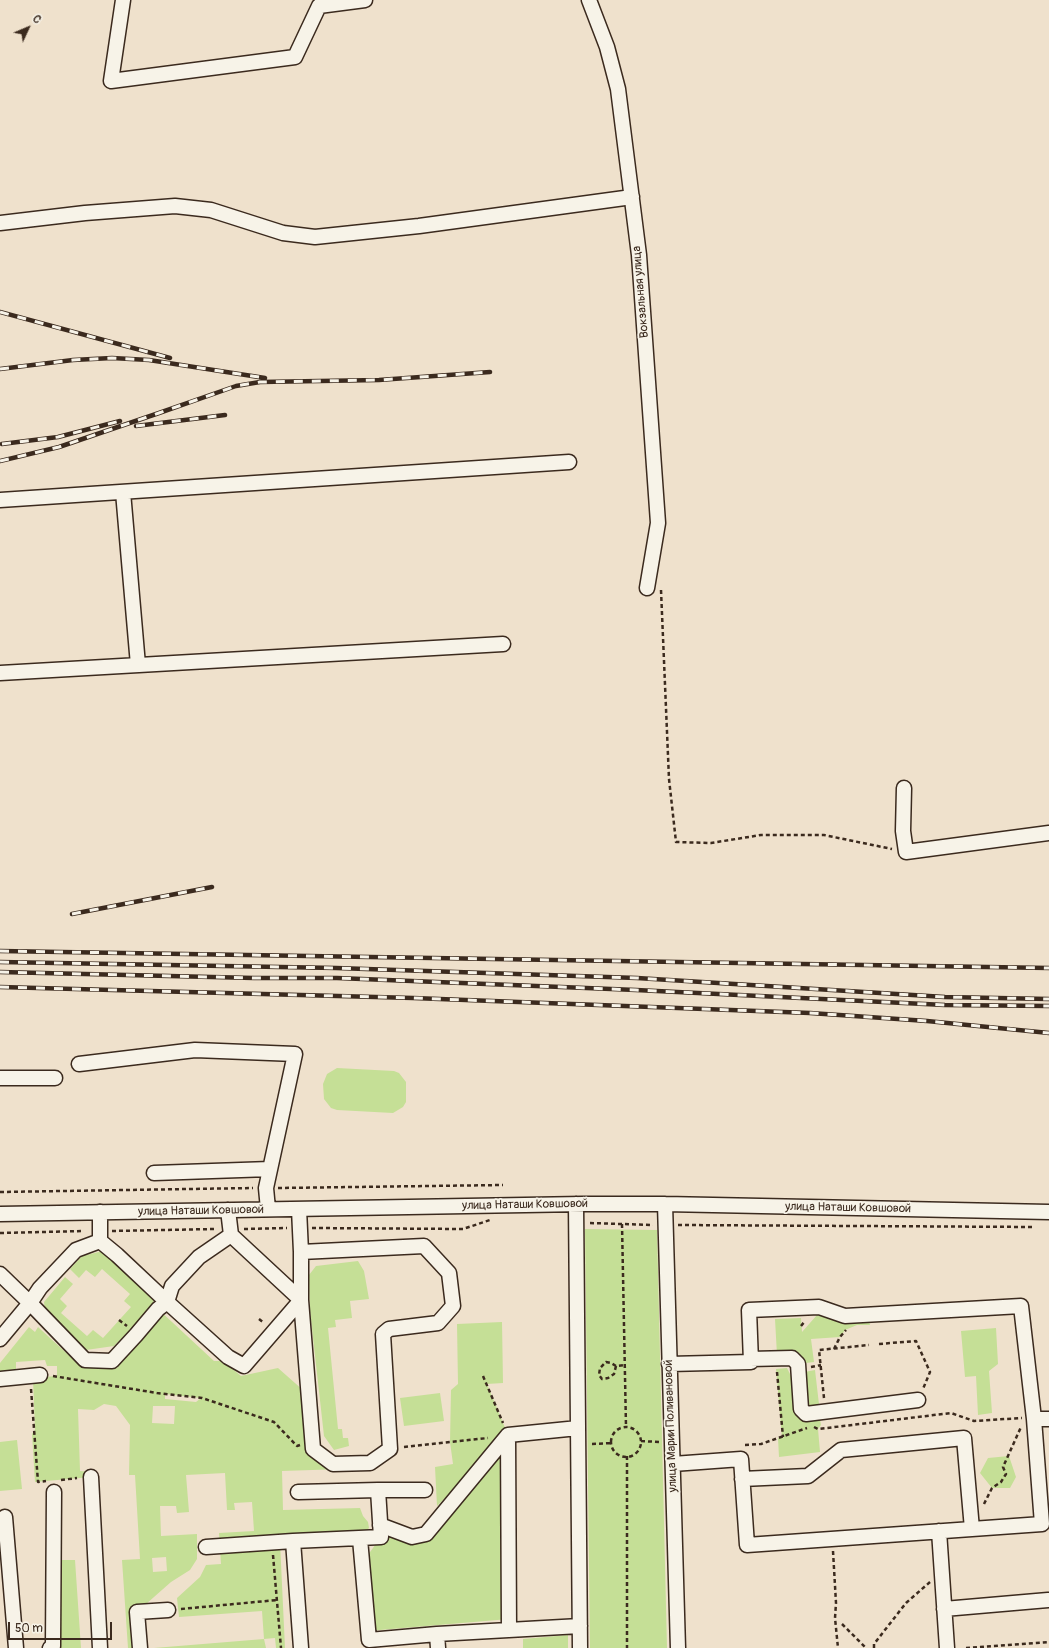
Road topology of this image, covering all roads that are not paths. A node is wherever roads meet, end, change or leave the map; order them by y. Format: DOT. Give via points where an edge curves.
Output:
graph roads {
  1 [pos="123,0"];
  2 [pos="365,0"];
  3 [pos="589,0"];
  4 [pos="632,197"];
  5 [pos="0,223"];
  6 [pos="569,462"];
  7 [pos="124,492"];
  8 [pos="0,500"];
  9 [pos="647,588"];
  10 [pos="503,644"];
  11 [pos="138,665"];
  12 [pos="0,673"];
  13 [pos="904,788"];
  14 [pos="1049,833"];
  15 [pos="80,1064"];
  16 [pos="0,1078"];
  17 [pos="54,1078"];
  18 [pos="270,1169"];
  19 [pos="154,1173"];
  20 [pos="576,1204"];
  21 [pos="665,1204"];
  22 [pos="268,1209"];
  23 [pos="299,1209"];
  24 [pos="228,1210"];
  25 [pos="100,1212"];
  26 [pos="1049,1212"];
  27 [pos="0,1214"];
  28 [pos="231,1235"];
  29 [pos="100,1241"];
  30 [pos="301,1252"];
  31 [pos="0,1274"];
  32 [pos="301,1300"];
  33 [pos="168,1302"];
  34 [pos="30,1303"];
  35 [pos="0,1339"];
  36 [pos="750,1359"];
  37 [pos="669,1364"];
  38 [pos="35,1376"];
  39 [pos="0,1379"];
  40 [pos="918,1400"];
  41 [pos="1034,1419"];
  42 [pos="1049,1419"];
  43 [pos="578,1428"];
  44 [pos="508,1435"];
  45 [pos="673,1464"];
  46 [pos="91,1477"];
  47 [pos="742,1479"];
  48 [pos="54,1484"];
  49 [pos="378,1490"];
  50 [pos="425,1490"];
  51 [pos="298,1492"];
  52 [pos="5,1517"];
  53 [pos="380,1525"];
  54 [pos="972,1528"];
  55 [pos="939,1531"];
  56 [pos="360,1539"];
  57 [pos="293,1541"];
  58 [pos="206,1547"];
  59 [pos="1048,1600"];
  60 [pos="944,1609"];
  61 [pos="168,1610"];
  62 [pos="580,1626"];
  63 [pos="509,1630"];
  64 [pos="437,1641"];
  65 [pos="16,1648"];
  66 [pos="50,1648"];
  67 [pos="100,1648"];
  68 [pos="140,1648"];
  69 [pos="301,1648"];
  70 [pos="580,1648"];
  71 [pos="678,1648"];
  72 [pos="947,1648"];
  1 -- 2 [label="street" via="111,81 295,57 319,6"];
  3 -- 4 [label="street, Вокзальная улица" via="608,48 618,89"];
  4 -- 5 [label="street" via="419,226 315,237 283,233 211,210 175,206"];
  4 -- 9 [label="street, Вокзальная улица" via="639,255 658,523"];
  6 -- 7 [label="street"];
  7 -- 8 [label="street"];
  7 -- 11 [label="street"];
  10 -- 11 [label="street"];
  11 -- 12 [label="street"];
  13 -- 14 [label="street" via="903,831 906,852"];
  15 -- 18 [label="street" via="195,1050 295,1054"];
  16 -- 17 [label="street"];
  18 -- 19 [label="street"];
  18 -- 22 [label="street" via="266,1188"];
  20 -- 21 [label="street, улица Наташи Ковшовой"];
  20 -- 23 [label="street, улица Наташи Ковшовой"];
  20 -- 43 [label="street"];
  21 -- 26 [label="street, улица Наташи Ковшовой"];
  21 -- 37 [label="street, улица Марии Поливановой"];
  22 -- 23 [label="street, улица Наташи Ковшовой"];
  22 -- 24 [label="street, улица Наташи Ковшовой"];
  23 -- 30 [label="street"];
  24 -- 25 [label="street, улица Наташи Ковшовой"];
  24 -- 28 [label="street"];
  25 -- 27 [label="street, улица Наташи Ковшовой"];
  25 -- 29 [label="street"];
  28 -- 32 [label="street"];
  28 -- 33 [label="street" via="199,1258 172,1286"];
  29 -- 33 [label="street"];
  29 -- 34 [label="street" via="76,1250 40,1288"];
  30 -- 32 [label="street"];
  30 -- 32 [label="street" via="424,1246 449,1273 453,1306 438,1323 389,1329 384,1334 390,1449 370,1463 333,1464 313,1449"];
  31 -- 34 [label="street"];
  32 -- 33 [label="street" via="244,1366 228,1357"];
  33 -- 34 [label="street" via="158,1308 112,1361 85,1360"];
  34 -- 35 [label="street"];
  36 -- 37 [label="street" via="750,1362"];
  36 -- 40 [label="street" via="792,1358 798,1364 801,1409 806,1414"];
  36 -- 41 [label="street" via="750,1310 819,1307 845,1316 1021,1306"];
  37 -- 45 [label="street, улица Марии Поливановой"];
  38 -- 39 [label="street"];
  41 -- 42 [label="street"];
  41 -- 54 [label="street" via="1042,1524"];
  43 -- 44 [label="street"];
  43 -- 62 [label="street"];
  44 -- 53 [label="street" via="426,1534 412,1537"];
  44 -- 63 [label="street"];
  45 -- 47 [label="street" via="741,1459"];
  45 -- 71 [label="street, улица Марии Поливановой"];
  46 -- 67 [label="street"];
  47 -- 54 [label="street" via="808,1476 841,1450 964,1438"];
  47 -- 55 [label="street" via="747,1545"];
  48 -- 66 [label="street" via="53,1646"];
  49 -- 50 [label="street"];
  49 -- 51 [label="street"];
  49 -- 53 [label="street"];
  52 -- 65 [label="street"];
  53 -- 56 [label="street" via="381,1537"];
  54 -- 55 [label="street"];
  55 -- 60 [label="street"];
  56 -- 57 [label="street"];
  56 -- 64 [label="street" via="369,1640"];
  57 -- 58 [label="street"];
  57 -- 69 [label="street"];
  59 -- 60 [label="street"];
  60 -- 72 [label="street"];
  61 -- 68 [label="street" via="137,1612"];
  62 -- 63 [label="street"];
  62 -- 70 [label="street"];
  63 -- 64 [label="street"];
}
